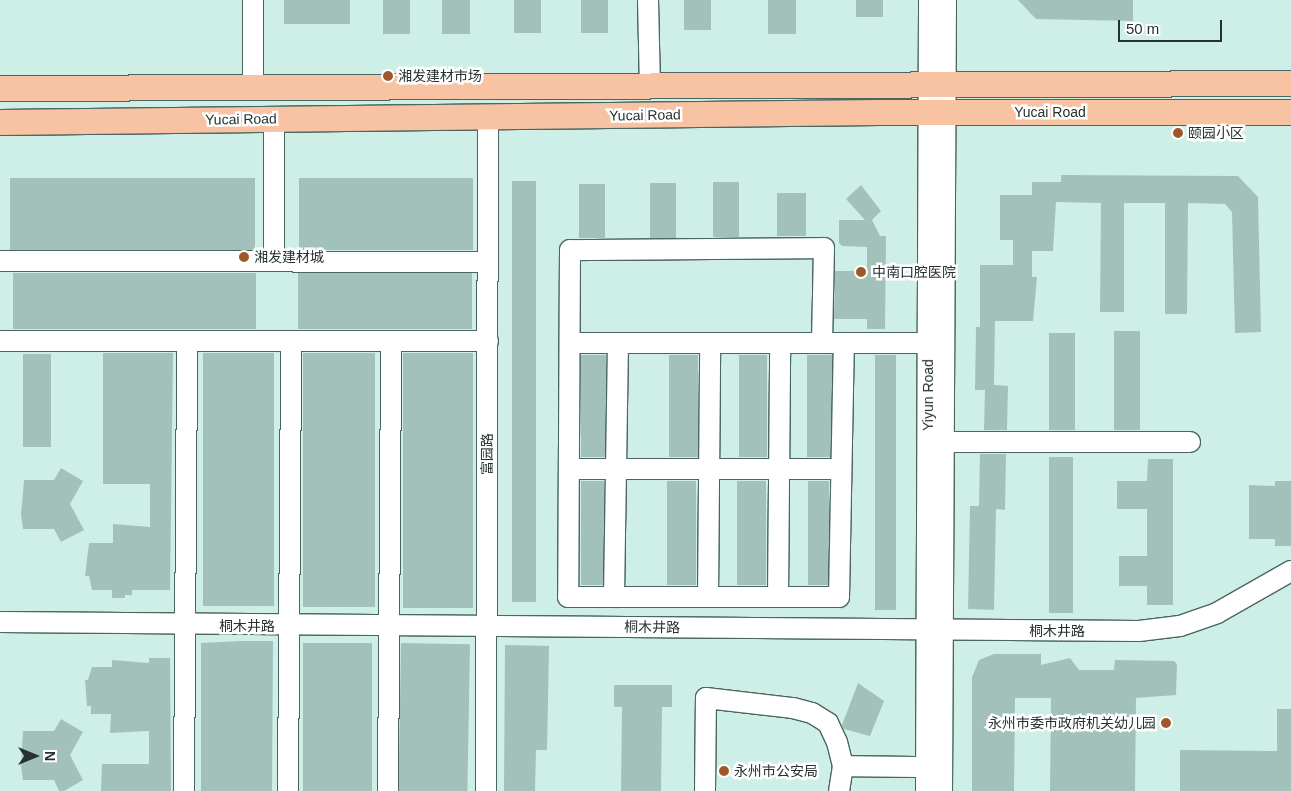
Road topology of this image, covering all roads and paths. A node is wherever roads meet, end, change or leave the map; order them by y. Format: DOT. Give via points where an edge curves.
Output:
graph roads {
  1 [pos="253,0"];
  2 [pos="648,0"];
  3 [pos="930,0"];
  4 [pos="946,0"];
  5 [pos="937,83"];
  6 [pos="1045,83"];
  7 [pos="1291,83"];
  8 [pos="830,84"];
  9 [pos="650,85"];
  10 [pos="253,87"];
  11 [pos="0,88"];
  12 [pos="77,88"];
  13 [pos="937,112"];
  14 [pos="1045,112"];
  15 [pos="1291,112"];
  16 [pos="830,113"];
  17 [pos="488,116"];
  18 [pos="274,119"];
  19 [pos="77,121"];
  20 [pos="0,122"];
  21 [pos="0,261"];
  22 [pos="274,261"];
  23 [pos="488,262"];
  24 [pos="0,340"];
  25 [pos="187,340"];
  26 [pos="290,340"];
  27 [pos="391,340"];
  28 [pos="488,340"];
  29 [pos="570,343"];
  30 [pos="618,343"];
  31 [pos="710,343"];
  32 [pos="780,343"];
  33 [pos="822,343"];
  34 [pos="844,343"];
  35 [pos="928,343"];
  36 [pos="944,442"];
  37 [pos="1190,442"];
  38 [pos="569,469"];
  39 [pos="616,469"];
  40 [pos="709,469"];
  41 [pos="779,469"];
  42 [pos="841,469"];
  43 [pos="1291,571"];
  44 [pos="614,597"];
  45 [pos="708,597"];
  46 [pos="778,597"];
  47 [pos="0,622"];
  48 [pos="185,625"];
  49 [pos="289,626"];
  50 [pos="389,626"];
  51 [pos="487,626"];
  52 [pos="934,631"];
  53 [pos="843,766"];
  54 [pos="926,767"];
  55 [pos="184,791"];
  56 [pos="288,791"];
  57 [pos="388,791"];
  58 [pos="486,791"];
  59 [pos="705,791"];
  60 [pos="839,791"];
  61 [pos="926,791"];
  62 [pos="942,791"];
  1 -- 10 [label="street"];
  2 -- 9 [label="street"];
  3 -- 5 [label="street, Yiyun Road"];
  4 -- 5 [label="street, Yiyun Road"];
  5 -- 6 [label="main road, Yucai Road"];
  5 -- 8 [label="main road, Yucai Road"];
  5 -- 13 [label="street, Yiyun Road"];
  6 -- 7 [label="main road, Yucai Road"];
  6 -- 14 [label="main road"];
  8 -- 9 [label="main road, Yucai Road"];
  8 -- 16 [label="main road"];
  9 -- 10 [label="main road, Yucai Road"];
  10 -- 12 [label="main road, Yucai Road"];
  11 -- 12 [label="main road, Yucai Road"];
  12 -- 19 [label="main road"];
  13 -- 14 [label="main road, Yucai Road"];
  13 -- 16 [label="main road, Yucai Road"];
  13 -- 35 [label="street, Yiyun Road"];
  13 -- 36 [label="street, Yiyun Road"];
  14 -- 15 [label="main road, Yucai Road"];
  16 -- 17 [label="main road, Yucai Road"];
  17 -- 18 [label="main road, Yucai Road"];
  17 -- 23 [label="street, 富园路"];
  18 -- 19 [label="main road, Yucai Road"];
  18 -- 22 [label="street"];
  19 -- 20 [label="main road, Yucai Road"];
  21 -- 22 [label="street"];
  22 -- 23 [label="street"];
  23 -- 28 [label="street, 富园路"];
  24 -- 25 [label="street"];
  25 -- 26 [label="street"];
  25 -- 48 [label="street"];
  26 -- 27 [label="street"];
  26 -- 49 [label="street"];
  27 -- 28 [label="street"];
  27 -- 50 [label="street"];
  28 -- 51 [label="street, 富园路"];
  29 -- 30 [label="street"];
  29 -- 33 [label="street" via="570,250 824,248"];
  29 -- 38 [label="street"];
  30 -- 31 [label="street"];
  30 -- 39 [label="street"];
  31 -- 32 [label="street"];
  31 -- 40 [label="street"];
  32 -- 33 [label="street"];
  32 -- 41 [label="street"];
  33 -- 34 [label="street"];
  34 -- 35 [label="street"];
  34 -- 42 [label="street"];
  35 -- 52 [label="street, Yiyun Road"];
  36 -- 37 [label="street"];
  36 -- 52 [label="street, Yiyun Road"];
  38 -- 39 [label="street"];
  38 -- 44 [label="street" via="568,597"];
  39 -- 40 [label="street"];
  39 -- 44 [label="street"];
  40 -- 41 [label="street"];
  40 -- 45 [label="street"];
  41 -- 42 [label="street"];
  41 -- 46 [label="street"];
  42 -- 46 [label="street" via="839,597"];
  43 -- 52 [label="street, 桐木井路" via="1218,613 1180,626 1139,631"];
  44 -- 45 [label="street"];
  45 -- 46 [label="street"];
  47 -- 48 [label="street, 桐木井路"];
  48 -- 49 [label="street, 桐木井路"];
  48 -- 55 [label="street"];
  49 -- 50 [label="street, 桐木井路"];
  49 -- 56 [label="street"];
  50 -- 51 [label="street, 桐木井路"];
  50 -- 57 [label="street"];
  51 -- 52 [label="street, 桐木井路"];
  51 -- 58 [label="street, 富园路"];
  52 -- 54 [label="street, Yiyun Road"];
  52 -- 62 [label="street, Yiyun Road"];
  53 -- 54 [label="street"];
  53 -- 59 [label="street" via="828,723 812,713 706,698"];
  53 -- 60 [label="street"];
  54 -- 61 [label="street, Yiyun Road"];
}
